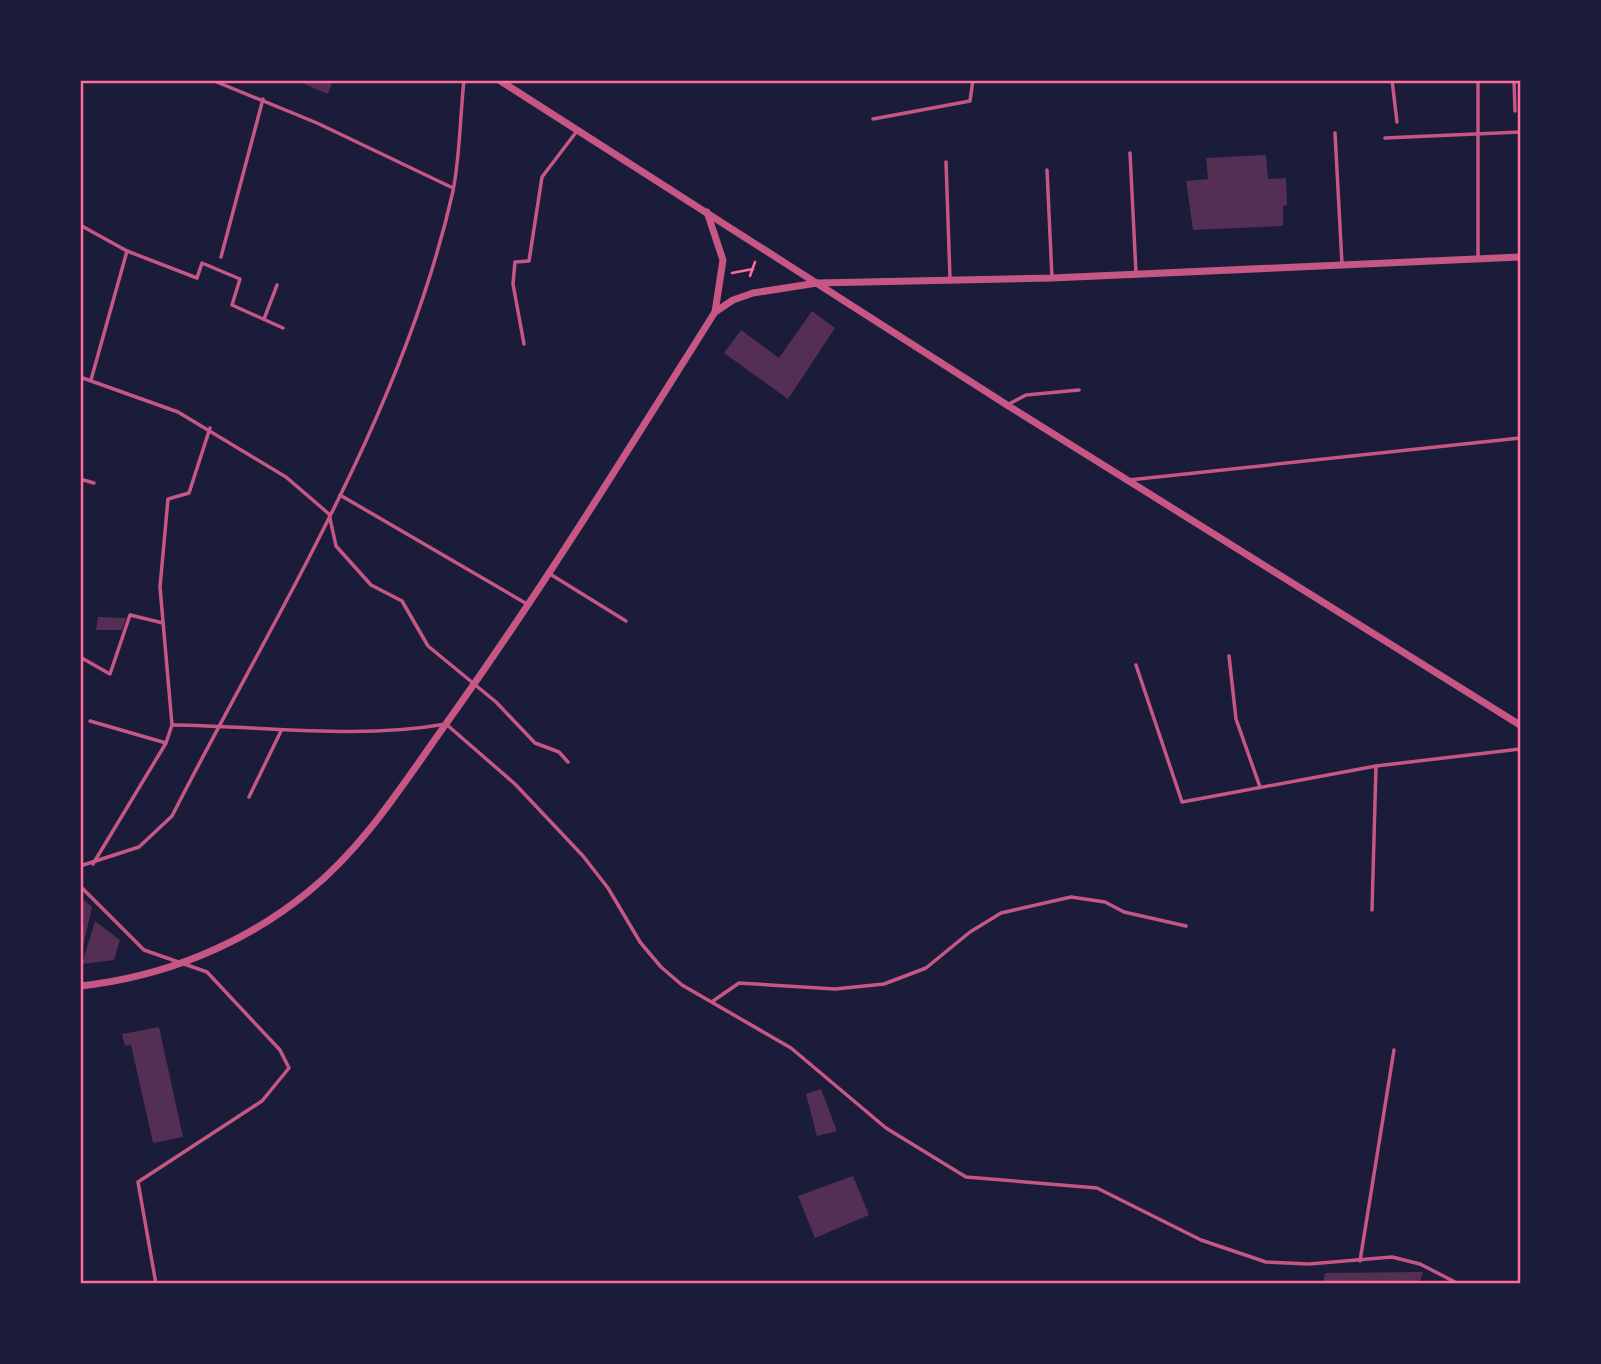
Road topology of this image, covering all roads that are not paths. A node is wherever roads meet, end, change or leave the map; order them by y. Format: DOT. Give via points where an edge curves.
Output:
graph roads {
  1 [pos="212,80"];
  2 [pos="464,80"];
  3 [pos="499,80"];
  4 [pos="973,80"];
  5 [pos="1392,80"];
  6 [pos="1477,80"];
  7 [pos="1514,80"];
  8 [pos="263,99"];
  9 [pos="1515,111"];
  10 [pos="873,118"];
  11 [pos="1397,122"];
  12 [pos="579,129"];
  13 [pos="1521,132"];
  14 [pos="1335,133"];
  15 [pos="1478,135"];
  16 [pos="1385,138"];
  17 [pos="1130,153"];
  18 [pos="946,162"];
  19 [pos="1047,170"];
  20 [pos="453,188"];
  21 [pos="707,212"];
  22 [pos="80,225"];
  23 [pos="127,251"];
  24 [pos="221,257"];
  25 [pos="1521,257"];
  26 [pos="1478,258"];
  27 [pos="1342,266"];
  28 [pos="1136,273"];
  29 [pos="1052,278"];
  30 [pos="950,281"];
  31 [pos="817,282"];
  32 [pos="277,285"];
  33 [pos="715,313"];
  34 [pos="264,319"];
  35 [pos="283,328"];
  36 [pos="524,344"];
  37 [pos="80,377"];
  38 [pos="91,380"];
  39 [pos="1079,390"];
  40 [pos="1007,405"];
  41 [pos="210,428"];
  42 [pos="1521,438"];
  43 [pos="80,479"];
  44 [pos="1127,481"];
  45 [pos="94,482"];
  46 [pos="340,495"];
  47 [pos="329,514"];
  48 [pos="550,574"];
  49 [pos="529,605"];
  50 [pos="626,621"];
  51 [pos="163,623"];
  52 [pos="1229,656"];
  53 [pos="80,657"];
  54 [pos="1136,665"];
  55 [pos="473,685"];
  56 [pos="90,721"];
  57 [pos="446,724"];
  58 [pos="172,725"];
  59 [pos="218,725"];
  60 [pos="1521,725"];
  61 [pos="281,731"];
  62 [pos="166,743"];
  63 [pos="1521,750"];
  64 [pos="568,762"];
  65 [pos="1376,766"];
  66 [pos="1261,786"];
  67 [pos="249,797"];
  68 [pos="93,864"];
  69 [pos="80,866"];
  70 [pos="80,886"];
  71 [pos="1372,910"];
  72 [pos="1186,926"];
  73 [pos="180,964"];
  74 [pos="80,986"];
  75 [pos="713,1000"];
  76 [pos="1394,1050"];
  77 [pos="1360,1261"];
  78 [pos="156,1283"];
  79 [pos="1459,1283"];
  1 -- 8 [label="lane"];
  2 -- 20 [label="lane"];
  3 -- 12 [label="street"];
  4 -- 10 [label="lane" via="970,101"];
  5 -- 11 [label="lane"];
  6 -- 15 [label="lane"];
  7 -- 9 [label="lane"];
  8 -- 20 [label="lane"];
  8 -- 24 [label="lane"];
  12 -- 21 [label="street"];
  12 -- 36 [label="lane" via="542,177 529,261 515,262 513,284"];
  13 -- 15 [label="lane"];
  14 -- 27 [label="lane"];
  15 -- 16 [label="lane"];
  15 -- 26 [label="lane"];
  17 -- 28 [label="lane"];
  18 -- 30 [label="lane"];
  19 -- 29 [label="lane"];
  20 -- 46 [label="lane" via="429,281 395,375"];
  21 -- 31 [label="street"];
  21 -- 33 [label="street" via="723,260"];
  22 -- 23 [label="lane"];
  23 -- 34 [label="lane" via="197,278 202,263 240,279 232,305"];
  23 -- 38 [label="lane"];
  25 -- 26 [label="street"];
  26 -- 27 [label="street"];
  27 -- 28 [label="street"];
  28 -- 29 [label="street"];
  29 -- 30 [label="street"];
  30 -- 31 [label="street"];
  31 -- 33 [label="street" via="753,293"];
  31 -- 40 [label="street"];
  32 -- 34 [label="lane"];
  33 -- 48 [label="street"];
  34 -- 35 [label="lane"];
  37 -- 38 [label="lane"];
  38 -- 41 [label="lane"];
  39 -- 40 [label="lane" via="1026,395"];
  40 -- 44 [label="street"];
  41 -- 47 [label="lane" via="286,477"];
  41 -- 51 [label="lane" via="189,493 168,499 161,561"];
  42 -- 44 [label="lane"];
  43 -- 45 [label="lane"];
  44 -- 60 [label="street"];
  46 -- 47 [label="lane"];
  46 -- 49 [label="lane"];
  47 -- 55 [label="lane" via="336,546 370,585 402,601 428,646"];
  47 -- 59 [label="lane"];
  48 -- 49 [label="street"];
  48 -- 50 [label="lane"];
  49 -- 55 [label="street"];
  51 -- 53 [label="lane" via="130,615 110,674"];
  51 -- 58 [label="lane"];
  52 -- 66 [label="lane" via="1236,719"];
  54 -- 66 [label="lane" via="1182,802"];
  55 -- 57 [label="street"];
  55 -- 64 [label="lane" via="535,743 559,752"];
  56 -- 62 [label="lane"];
  57 -- 61 [label="lane" via="410,730"];
  57 -- 73 [label="street" via="367,834 324,878 274,918"];
  57 -- 75 [label="lane" via="515,784 583,856 661,967 682,985"];
  58 -- 59 [label="lane"];
  58 -- 62 [label="lane"];
  59 -- 61 [label="lane"];
  59 -- 68 [label="lane" via="164,825 139,847"];
  61 -- 67 [label="lane"];
  62 -- 68 [label="lane"];
  63 -- 65 [label="lane"];
  65 -- 66 [label="lane"];
  65 -- 71 [label="lane"];
  68 -- 69 [label="lane"];
  70 -- 73 [label="lane" via="144,950"];
  72 -- 75 [label="lane" via="1071,897 1002,913 926,968 884,984 835,989 739,983"];
  73 -- 74 [label="street" via="145,976"];
  73 -- 78 [label="lane" via="207,972 280,1050 289,1068 262,1101 138,1182"];
  75 -- 77 [label="lane" via="791,1048 886,1128 966,1177 1097,1188 1200,1240 1266,1262"];
  76 -- 77 [label="lane"];
  77 -- 79 [label="lane" via="1392,1257 1420,1264"];
}
